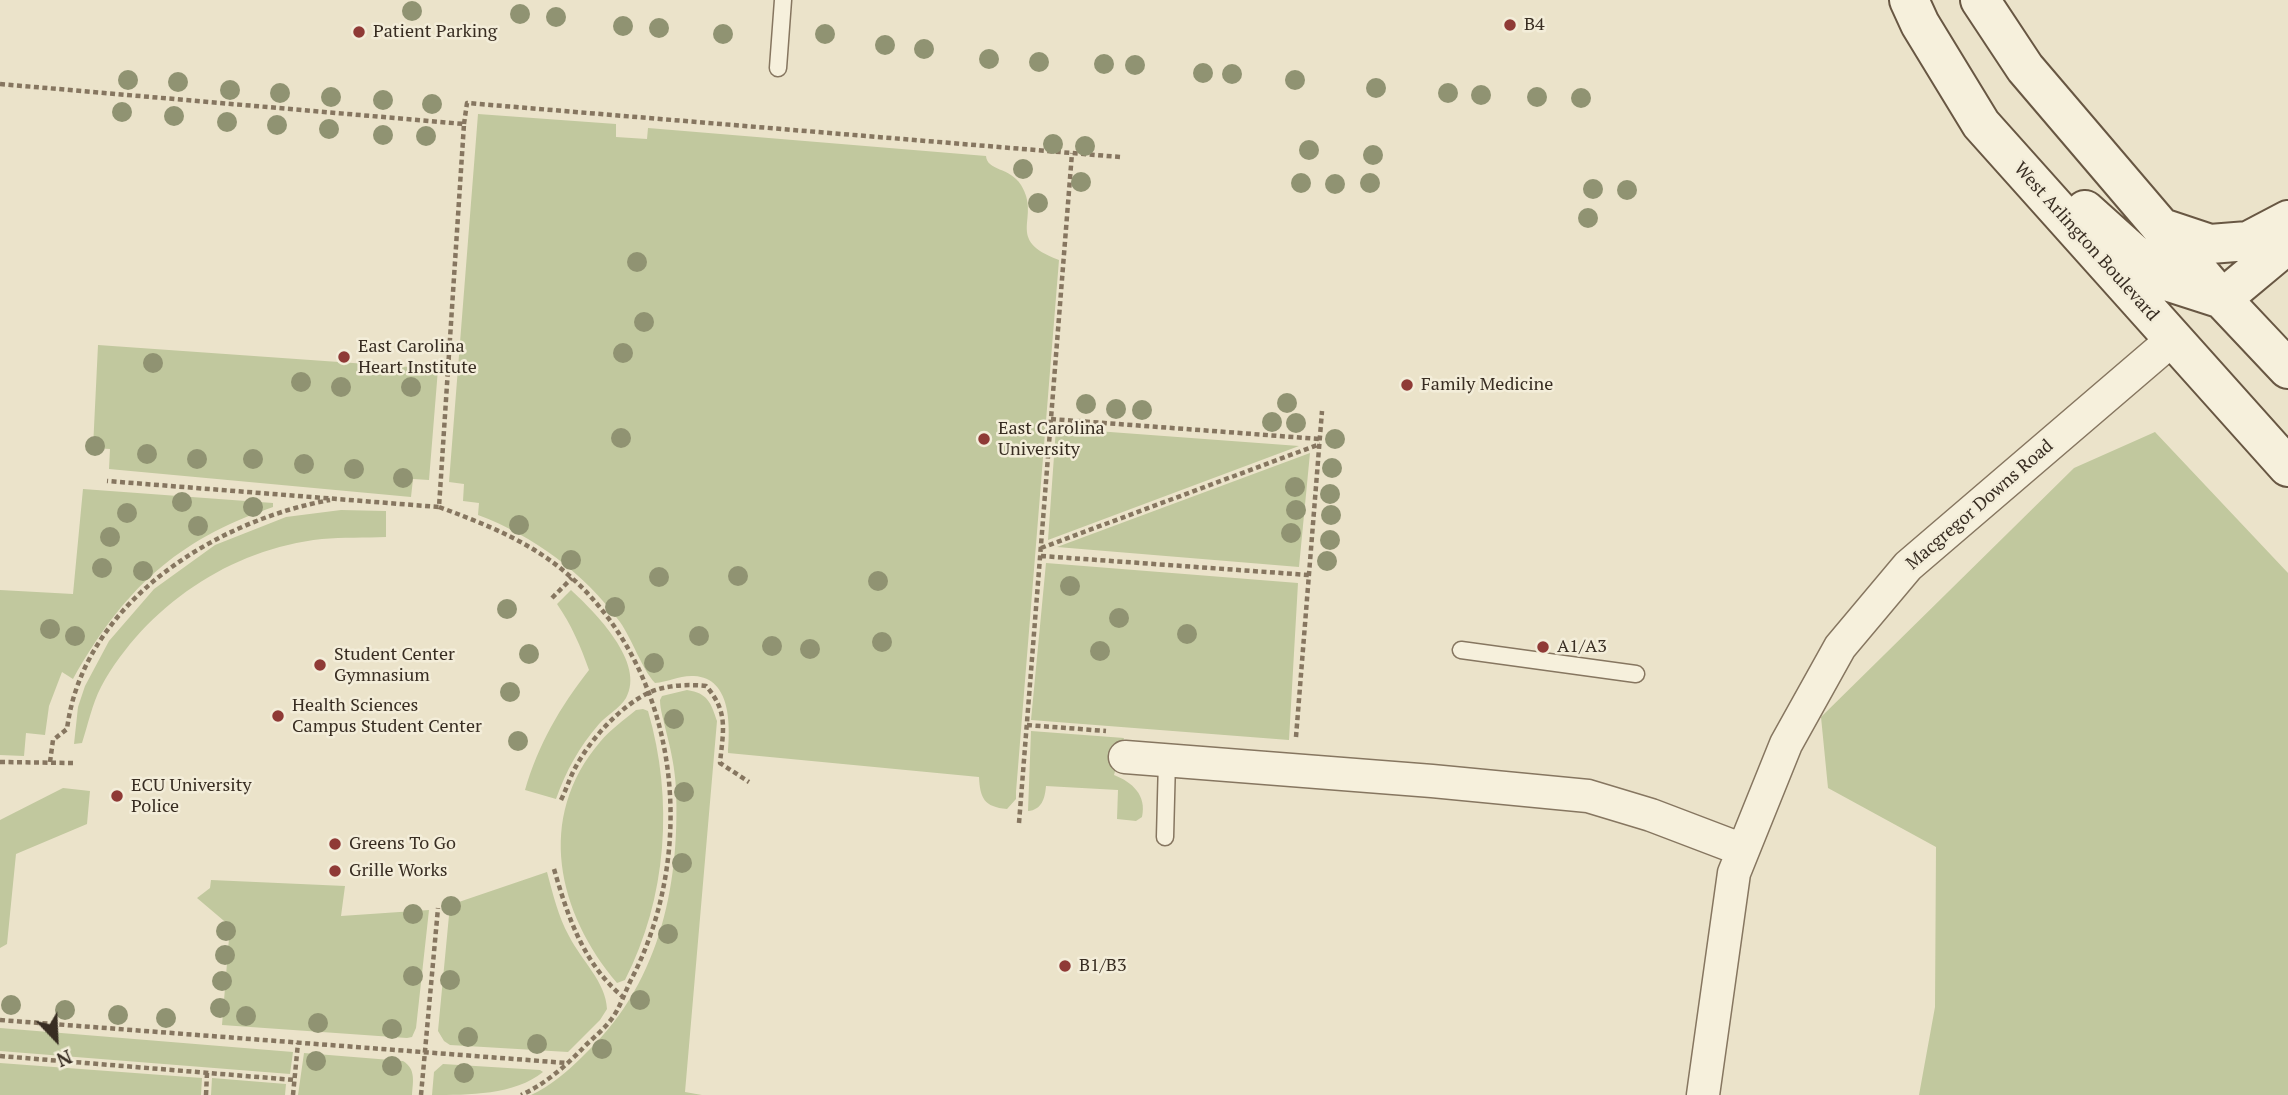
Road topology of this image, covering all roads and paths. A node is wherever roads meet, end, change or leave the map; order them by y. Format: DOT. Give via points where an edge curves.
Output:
graph roads {
  1 [pos="783,0"];
  2 [pos="1909,0"];
  3 [pos="1980,0"];
  4 [pos="778,68"];
  5 [pos="0,84"];
  6 [pos="464,124"];
  7 [pos="1981,124"];
  8 [pos="1072,153"];
  9 [pos="1120,157"];
  10 [pos="2288,220"];
  11 [pos="2162,228"];
  12 [pos="2288,244"];
  13 [pos="2222,299"];
  14 [pos="2173,339"];
  15 [pos="2288,369"];
  16 [pos="1322,411"];
  17 [pos="1051,419"];
  18 [pos="1320,441"];
  19 [pos="2288,467"];
  20 [pos="107,481"];
  21 [pos="337,499"];
  22 [pos="439,507"];
  23 [pos="1041,548"];
  24 [pos="1041,556"];
  25 [pos="1309,575"];
  26 [pos="572,578"];
  27 [pos="552,598"];
  28 [pos="1461,650"];
  29 [pos="1636,674"];
  30 [pos="649,693"];
  31 [pos="1125,757"];
  32 [pos="1167,760"];
  33 [pos="0,762"];
  34 [pos="50,762"];
  35 [pos="73,763"];
  36 [pos="1293,770"];
  37 [pos="749,782"];
  38 [pos="561,800"];
  39 [pos="1019,823"];
  40 [pos="1165,837"];
  41 [pos="1743,850"];
  42 [pos="554,869"];
  43 [pos="438,908"];
  44 [pos="623,996"];
  45 [pos="0,1020"];
  46 [pos="298,1043"];
  47 [pos="424,1052"];
  48 [pos="0,1056"];
  49 [pos="568,1063"];
  50 [pos="207,1073"];
  51 [pos="295,1080"];
  52 [pos="206,1095"];
  53 [pos="293,1095"];
  54 [pos="421,1095"];
  55 [pos="521,1095"];
  56 [pos="1703,1095"];
  1 -- 4 [label="lane"];
  2 -- 7 [label="main road, West Arlington Boulevard"];
  3 -- 11 [label="main road" via="2025,68"];
  5 -- 6 [label="path"];
  6 -- 8 [label="path" via="467,103"];
  6 -- 22 [label="path"];
  7 -- 13 [label="main road" via="2163,280"];
  7 -- 14 [label="main road, West Arlington Boulevard"];
  8 -- 9 [label="path"];
  8 -- 17 [label="path"];
  10 -- 11 [label="main road" via="2248,241 2210,244"];
  11 -- 13 [label="main road"];
  12 -- 13 [label="main road"];
  13 -- 15 [label="main road"];
  14 -- 19 [label="main road, West Arlington Boulevard"];
  14 -- 41 [label="street, Macgregor Downs Road" via="1908,566 1857,626 1840,647 1786,744"];
  16 -- 18 [label="path"];
  17 -- 18 [label="path"];
  17 -- 23 [label="path"];
  18 -- 23 [label="path"];
  18 -- 25 [label="path"];
  20 -- 21 [label="path"];
  21 -- 22 [label="path"];
  21 -- 34 [label="path" via="247,523 206,543 160,575 103,638 70,710 67,729 53,740"];
  22 -- 26 [label="path" via="501,530"];
  23 -- 24 [label="path"];
  24 -- 25 [label="path"];
  24 -- 39 [label="path"];
  25 -- 36 [label="path"];
  26 -- 27 [label="path"];
  26 -- 30 [label="path" via="609,619"];
  28 -- 29 [label="lane"];
  30 -- 37 [label="path" via="688,684 706,686 723,713 720,763"];
  30 -- 38 [label="path" via="590,744"];
  30 -- 44 [label="path" via="670,784 670,826 663,890 644,955"];
  31 -- 32 [label="street"];
  32 -- 36 [label="street"];
  32 -- 40 [label="lane"];
  33 -- 34 [label="path"];
  34 -- 35 [label="path"];
  36 -- 41 [label="street" via="1588,796"];
  41 -- 56 [label="street, Macgregor Downs Road" via="1734,873"];
  42 -- 44 [label="path" via="568,918 589,957"];
  43 -- 47 [label="path"];
  44 -- 49 [label="path" via="612,1019"];
  45 -- 46 [label="path"];
  46 -- 47 [label="path"];
  46 -- 51 [label="path"];
  47 -- 49 [label="path"];
  47 -- 54 [label="path"];
  48 -- 50 [label="path"];
  49 -- 55 [label="path"];
  50 -- 51 [label="path"];
  50 -- 52 [label="path"];
  51 -- 53 [label="path"];
}
